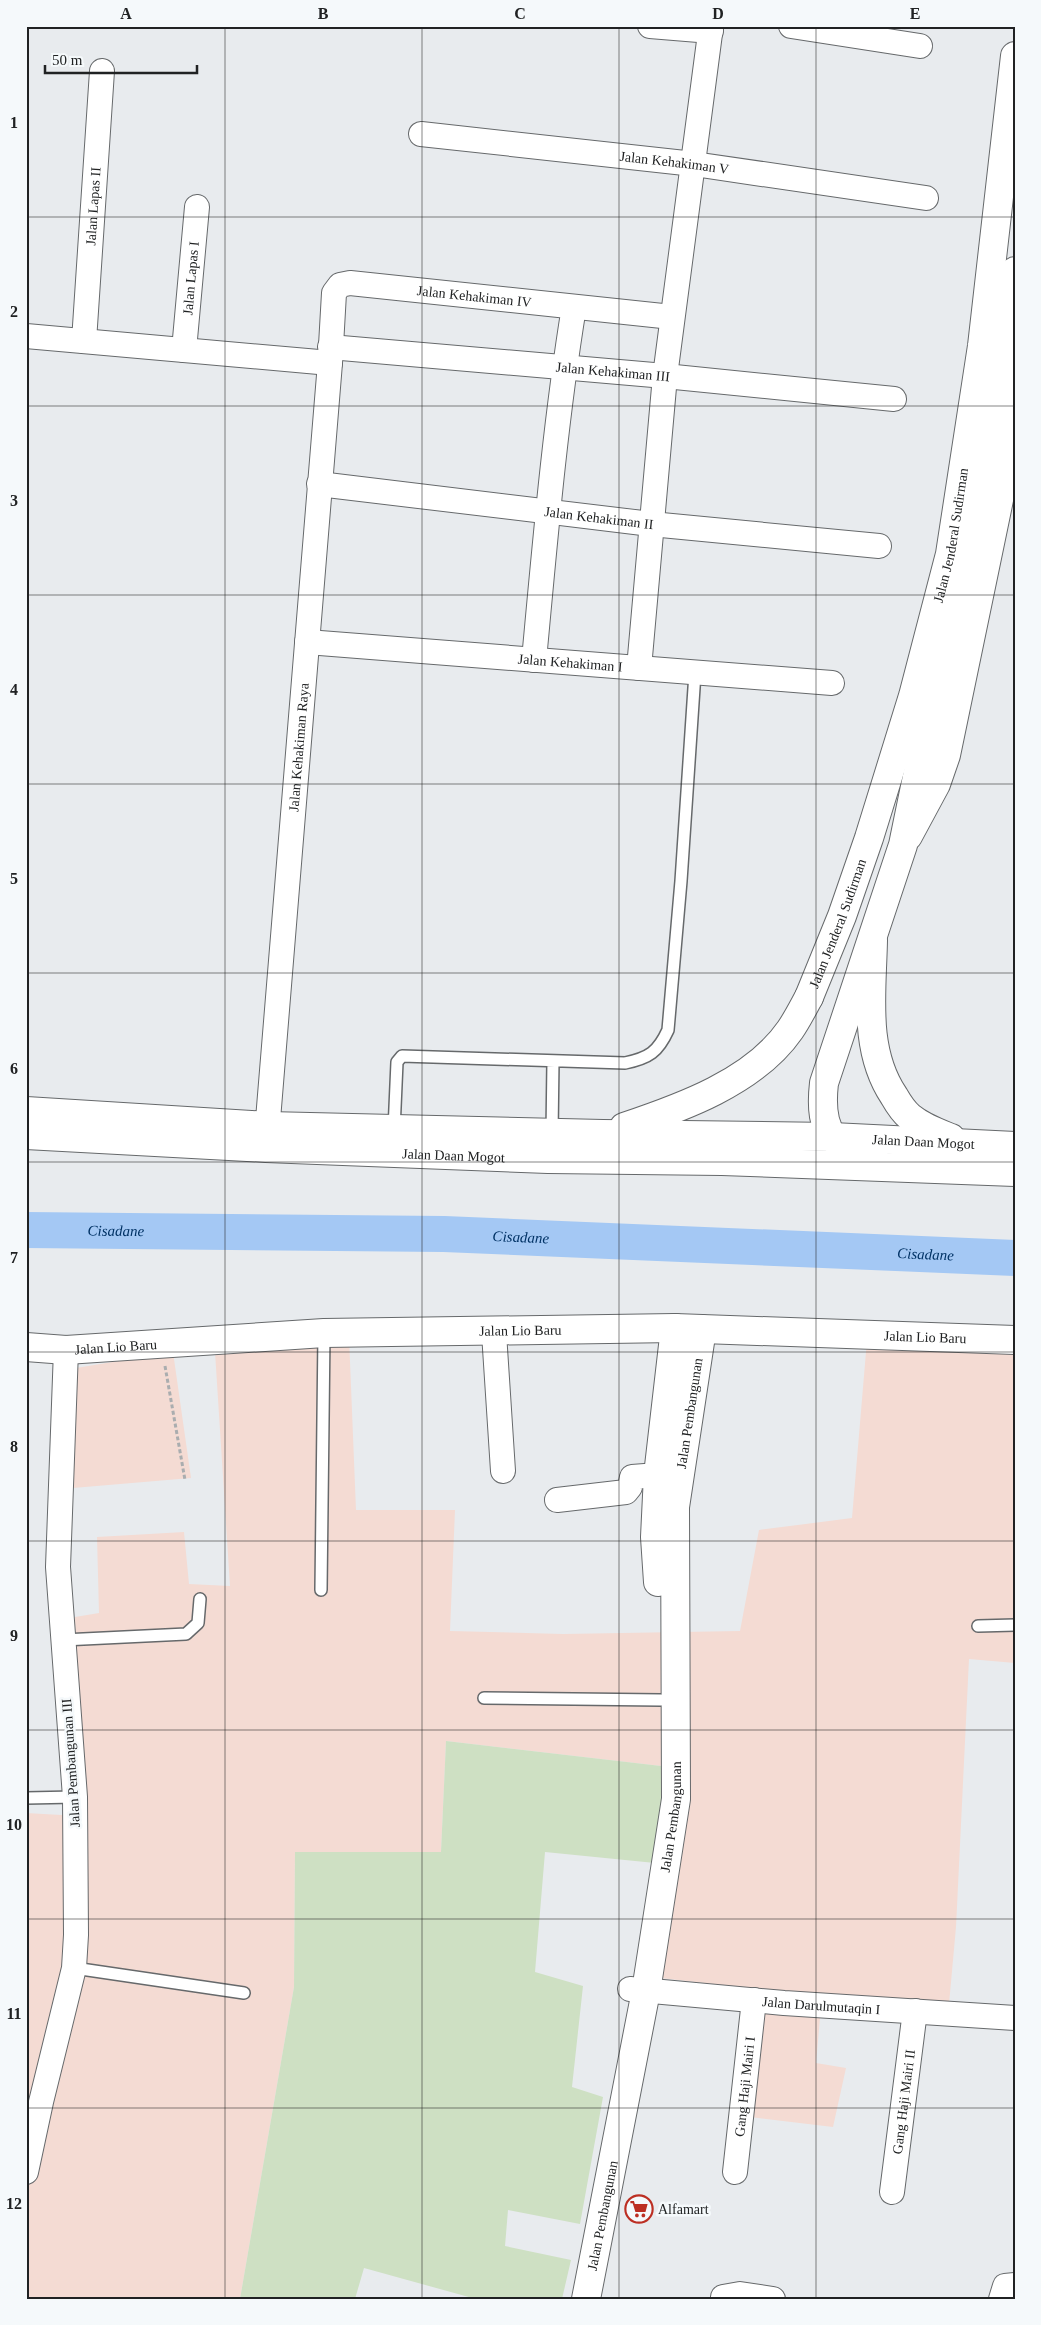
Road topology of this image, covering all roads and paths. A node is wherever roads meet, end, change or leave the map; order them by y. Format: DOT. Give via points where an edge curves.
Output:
graph roads {
  1 [pos="650,26"];
  2 [pos="791,26"];
  3 [pos="711,29"];
  4 [pos="920,46"];
  5 [pos="1015,56"];
  6 [pos="102,71"];
  7 [pos="421,134"];
  8 [pos="694,164"];
  9 [pos="926,198"];
  10 [pos="197,207"];
  11 [pos="1015,271"];
  12 [pos="574,307"];
  13 [pos="672,317"];
  14 [pos="26,336"];
  15 [pos="84,341"];
  16 [pos="184,350"];
  17 [pos="330,355"];
  18 [pos="564,369"];
  19 [pos="665,376"];
  20 [pos="1015,395"];
  21 [pos="894,399"];
  22 [pos="319,484"];
  23 [pos="548,510"];
  24 [pos="651,524"];
  25 [pos="879,546"];
  26 [pos="307,642"];
  27 [pos="534,660"];
  28 [pos="638,668"];
  29 [pos="695,672"];
  30 [pos="832,683"];
  31 [pos="903,844"];
  32 [pos="873,940"];
  33 [pos="553,1060"];
  34 [pos="26,1112"];
  35 [pos="394,1130"];
  36 [pos="552,1133"];
  37 [pos="603,1134"];
  38 [pos="26,1135"];
  39 [pos="267,1137"];
  40 [pos="832,1137"];
  41 [pos="965,1144"];
  42 [pos="1015,1146"];
  43 [pos="881,1166"];
  44 [pos="1015,1172"];
  45 [pos="675,1328"];
  46 [pos="702,1329"];
  47 [pos="324,1333"];
  48 [pos="494,1333"];
  49 [pos="1015,1340"];
  50 [pos="26,1347"];
  51 [pos="66,1350"];
  52 [pos="166,1368"];
  53 [pos="503,1471"];
  54 [pos="658,1475"];
  55 [pos="186,1480"];
  56 [pos="557,1500"];
  57 [pos="322,1590"];
  58 [pos="200,1599"];
  59 [pos="1015,1625"];
  60 [pos="978,1626"];
  61 [pos="63,1640"];
  62 [pos="484,1698"];
  63 [pos="661,1700"];
  64 [pos="75,1797"];
  65 [pos="26,1798"];
  66 [pos="74,1968"];
  67 [pos="638,1990"];
  68 [pos="244,1993"];
  69 [pos="754,2000"];
  70 [pos="915,2011"];
  71 [pos="1015,2018"];
  72 [pos="26,2172"];
  73 [pos="735,2172"];
  74 [pos="892,2192"];
  75 [pos="1015,2284"];
  76 [pos="723,2298"];
  77 [pos="574,2299"];
  78 [pos="586,2299"];
  79 [pos="773,2299"];
  80 [pos="1000,2299"];
  1 -- 3 [label="street"];
  2 -- 4 [label="street"];
  3 -- 8 [label="street"];
  5 -- 37 [label="main road, Jalan Jenderal Sudirman" via="982,346 950,554 913,696 842,916 809,997 790,1031 773,1050 754,1066 685,1106"];
  6 -- 15 [label="street, Jalan Lapas II"];
  7 -- 8 [label="street, Jalan Kehakiman V"];
  8 -- 9 [label="street, Jalan Kehakiman V"];
  8 -- 13 [label="street"];
  10 -- 16 [label="street, Jalan Lapas I"];
  11 -- 31 [label="main road, Jalan Jenderal Sudirman" via="979,528"];
  12 -- 13 [label="street, Jalan Kehakiman IV"];
  12 -- 17 [label="street, Jalan Kehakiman IV" via="340,284 334,293"];
  12 -- 18 [label="street"];
  13 -- 19 [label="street"];
  14 -- 15 [label="street, Jalan Kehakiman III"];
  15 -- 16 [label="street, Jalan Kehakiman III"];
  16 -- 17 [label="street, Jalan Kehakiman III"];
  17 -- 18 [label="street, Jalan Kehakiman III"];
  17 -- 22 [label="street, Jalan Kehakiman Raya"];
  18 -- 19 [label="street, Jalan Kehakiman III"];
  18 -- 23 [label="street"];
  19 -- 21 [label="street, Jalan Kehakiman III"];
  19 -- 24 [label="street"];
  20 -- 31 [label="main road, Jalan Jenderal Sudirman" via="1001,490 946,755 936,784"];
  22 -- 23 [label="street, Jalan Kehakiman II"];
  22 -- 26 [label="street, Jalan Kehakiman Raya"];
  23 -- 24 [label="street, Jalan Kehakiman II"];
  23 -- 27 [label="street"];
  24 -- 25 [label="street, Jalan Kehakiman II"];
  24 -- 28 [label="street"];
  26 -- 27 [label="street, Jalan Kehakiman I"];
  26 -- 39 [label="street, Jalan Kehakiman Raya"];
  27 -- 28 [label="street, Jalan Kehakiman I"];
  28 -- 29 [label="street, Jalan Kehakiman I"];
  29 -- 30 [label="street, Jalan Kehakiman I"];
  29 -- 33 [label="lane" via="668,1030 656,1051 637,1060 625,1063"];
  31 -- 32 [label="main road, Jalan Jenderal Sudirman"];
  32 -- 40 [label="main road, Jalan Jenderal Sudirman" via="824,1083 823,1116"];
  32 -- 41 [label="main road" via="872,1028 874,1051 883,1079 908,1116 925,1128"];
  33 -- 35 [label="lane" via="402,1056 397,1062"];
  33 -- 36 [label="lane"];
  34 -- 39 [label="main road, Jalan Daan Mogot"];
  35 -- 36 [label="main road, Jalan Daan Mogot"];
  35 -- 39 [label="main road, Jalan Daan Mogot"];
  36 -- 37 [label="main road, Jalan Daan Mogot"];
  37 -- 40 [label="main road, Jalan Daan Mogot"];
  38 -- 39 [label="main road, Jalan Daan Mogot"];
  39 -- 43 [label="main road, Jalan Daan Mogot" via="548,1160"];
  40 -- 41 [label="main road, Jalan Daan Mogot"];
  40 -- 43 [label="main road, Jalan Daan Mogot" via="857,1156"];
  41 -- 42 [label="main road, Jalan Daan Mogot"];
  43 -- 44 [label="main road, Jalan Daan Mogot"];
  45 -- 46 [label="main road, Jalan Lio Baru"];
  45 -- 48 [label="main road, Jalan Lio Baru"];
  45 -- 54 [label="main road, Jalan Pembangunan"];
  46 -- 49 [label="main road, Jalan Lio Baru"];
  46 -- 67 [label="main road, Jalan Pembangunan" via="675,1506 676,1799"];
  47 -- 48 [label="main road, Jalan Lio Baru"];
  47 -- 51 [label="main road, Jalan Lio Baru"];
  47 -- 57 [label="lane"];
  48 -- 53 [label="street"];
  50 -- 51 [label="main road, Jalan Lio Baru"];
  51 -- 61 [label="street, Jalan Pembangunan III" via="58,1567"];
  52 -- 55 [label="path"];
  54 -- 56 [label="street" via="632,1477 626,1492"];
  54 -- 63 [label="main road, Jalan Pembangunan" via="655,1537"];
  58 -- 61 [label="lane" via="198,1623 186,1634"];
  59 -- 60 [label="lane"];
  61 -- 64 [label="street, Jalan Pembangunan III"];
  62 -- 63 [label="lane"];
  63 -- 67 [label="main road, Jalan Pembangunan" via="658,1810"];
  64 -- 65 [label="lane"];
  64 -- 66 [label="street, Jalan Pembangunan III" via="77,1920"];
  66 -- 68 [label="lane"];
  66 -- 72 [label="street, Jalan Pembangunan III"];
  67 -- 69 [label="street, Jalan Darulmutaqin I"];
  67 -- 77 [label="main road, Jalan Pembangunan"];
  67 -- 78 [label="main road, Jalan Pembangunan"];
  69 -- 70 [label="street, Jalan Darulmutaqin I"];
  69 -- 73 [label="street, Gang Haji Mairi I"];
  70 -- 71 [label="street, Jalan Darulmutaqin I"];
  70 -- 74 [label="street, Gang Haji Mairi II"];
  75 -- 80 [label="street" via="1005,2286"];
  76 -- 79 [label="street" via="740,2294"];
}
